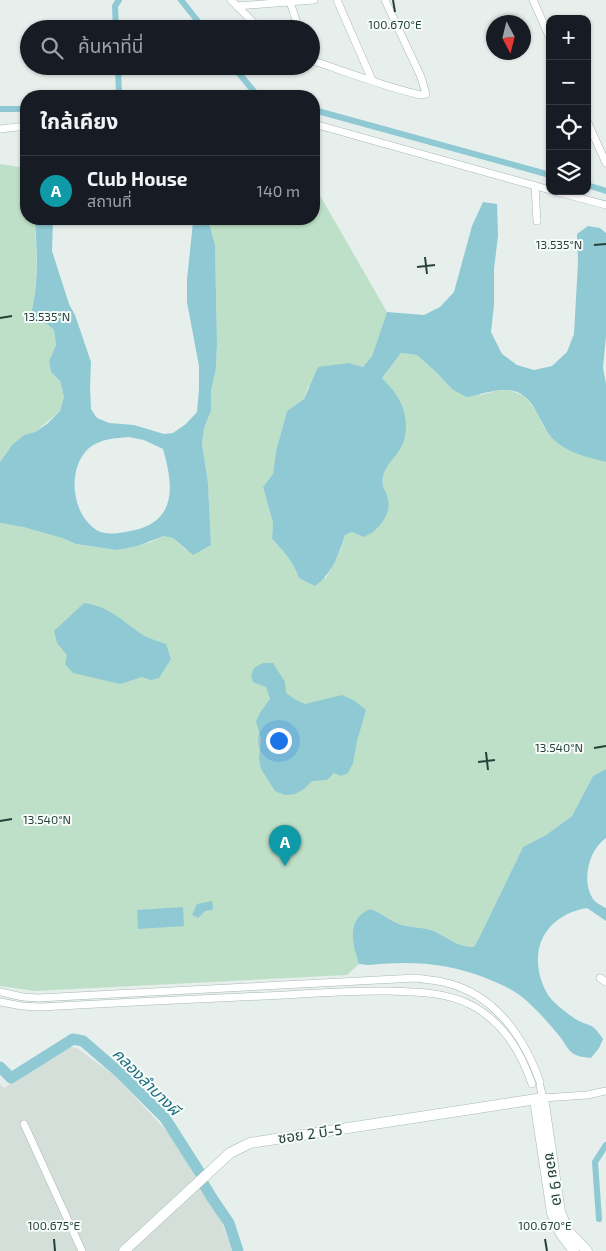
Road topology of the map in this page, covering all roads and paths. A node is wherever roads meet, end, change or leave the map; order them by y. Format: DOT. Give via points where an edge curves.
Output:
graph roads {
  1 [pos="231,0"];
  2 [pos="314,0"];
  3 [pos="336,0"];
  4 [pos="385,0"];
  5 [pos="533,0"];
  6 [pos="290,2"];
  7 [pos="237,6"];
  8 [pos="251,20"];
  9 [pos="296,20"];
  10 [pos="546,29"];
  11 [pos="320,63"];
  12 [pos="372,80"];
  13 [pos="320,126"];
  14 [pos="20,127"];
  15 [pos="0,129"];
  16 [pos="591,131"];
  17 [pos="606,163"];
  18 [pos="535,186"];
  19 [pos="546,189"];
  20 [pos="569,195"];
  21 [pos="606,205"];
  22 [pos="537,221"];
  23 [pos="0,992"];
  24 [pos="0,1002"];
  25 [pos="606,1091"];
  26 [pos="539,1099"];
  27 [pos="24,1124"];
  28 [pos="556,1213"];
  29 [pos="82,1251"];
  30 [pos="124,1251"];
  31 [pos="574,1251"];
  32 [pos="587,1251"];
  1 -- 7 [label="street"];
  2 -- 6 [label="street"];
  3 -- 12 [label="street"];
  4 -- 12 [label="street" via="426,94 400,90"];
  5 -- 10 [label="street"];
  6 -- 7 [label="street"];
  6 -- 9 [label="street"];
  7 -- 8 [label="street"];
  11 -- 12 [label="street"];
  13 -- 18 [label="street"];
  14 -- 15 [label="street"];
  16 -- 17 [label="street"];
  18 -- 19 [label="street"];
  18 -- 22 [label="street"];
  20 -- 21 [label="street"];
  23 -- 26 [label="street" via="38,998 416,978 447,983 471,992 495,1008 519,1036 540,1084"];
  24 -- 26 [label="street" via="40,1007 360,991 447,996 470,1005 493,1020 513,1041"];
  25 -- 26 [label="street"];
  26 -- 28 [label="street, ซอย 9 เอ"];
  26 -- 30 [label="street, ซอย 2 บี-5" via="250,1143 230,1153"];
  27 -- 29 [label="street"];
  28 -- 31 [label="street, ซอย 9 เอ" via="560,1234"];
  28 -- 32 [label="street, ซอย 9 เอ"];
}
